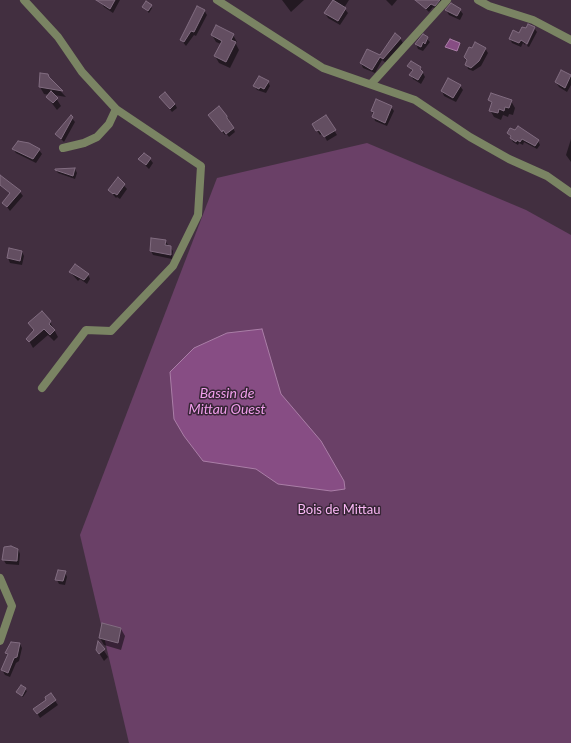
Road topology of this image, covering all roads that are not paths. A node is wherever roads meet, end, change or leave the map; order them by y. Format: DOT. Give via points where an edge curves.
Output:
graph roads {
  1 [pos="24,0"];
  2 [pos="217,0"];
  3 [pos="447,0"];
  4 [pos="478,0"];
  5 [pos="571,40"];
  6 [pos="371,84"];
  7 [pos="116,109"];
  8 [pos="63,148"];
  9 [pos="571,193"];
  10 [pos="42,388"];
  11 [pos="0,578"];
  12 [pos="0,641"];
  1 -- 7 [label="street" via="58,37 82,72"];
  2 -- 6 [label="street" via="323,68"];
  3 -- 6 [label="street"];
  4 -- 5 [label="street" via="533,20"];
  6 -- 9 [label="street" via="415,100 470,137 509,159 547,176"];
  7 -- 8 [label="street" via="109,124 96,137"];
  7 -- 10 [label="street" via="201,166 198,215 173,266 111,332 86,330"];
  11 -- 12 [label="street" via="12,606"];
}
